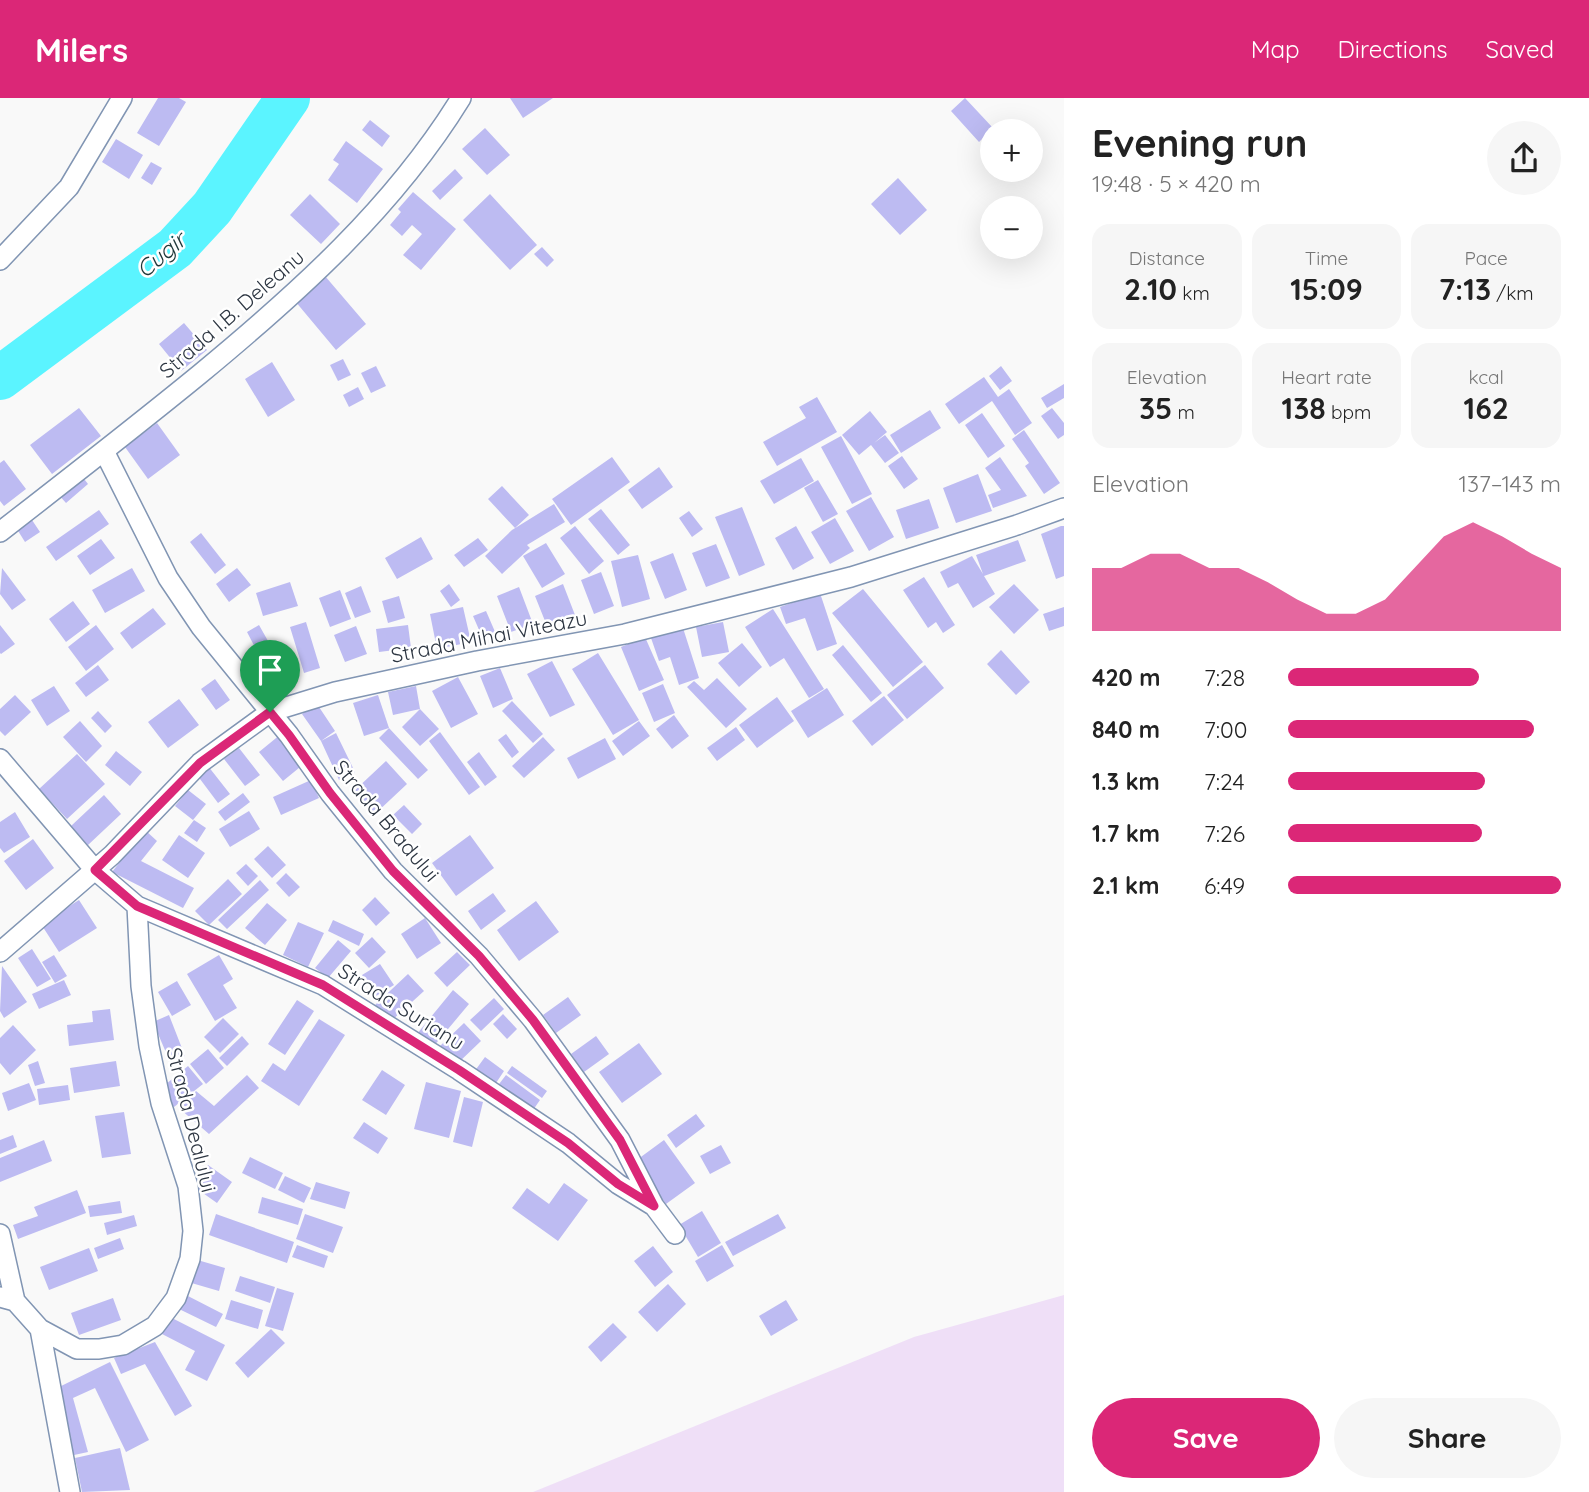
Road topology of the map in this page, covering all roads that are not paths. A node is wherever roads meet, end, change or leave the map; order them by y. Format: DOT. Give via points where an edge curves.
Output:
graph roads {
  1 [pos="122,98"];
  2 [pos="461,98"];
  3 [pos="0,260"];
  4 [pos="104,451"];
  5 [pos="1064,508"];
  6 [pos="0,532"];
  7 [pos="270,712"];
  8 [pos="0,759"];
  9 [pos="95,870"];
  10 [pos="137,906"];
  11 [pos="0,952"];
  12 [pos="654,1206"];
  13 [pos="0,1234"];
  14 [pos="675,1234"];
  15 [pos="7,1299"];
  16 [pos="40,1329"];
  17 [pos="70,1492"];
  1 -- 3 [label="street" via="69,187"];
  2 -- 4 [label="street, Strada I.B. Deleanu" via="420,156 328,262 246,336"];
  4 -- 6 [label="street, Strada I.B. Deleanu"];
  4 -- 7 [label="street, Strada Bradului" via="168,578"];
  5 -- 7 [label="street, Strada Mihai Viteazu" via="851,577 625,634 477,661"];
  7 -- 9 [label="street, Strada Mihai Viteazu" via="200,763"];
  7 -- 12 [label="street, Strada Bradului" via="393,871 479,956 533,1020 620,1140"];
  8 -- 9 [label="street, Strada Surianu"];
  9 -- 10 [label="street, Strada Surianu"];
  9 -- 11 [label="street, Strada Mihai Viteazu"];
  10 -- 12 [label="street, Strada Surianu" via="323,985 568,1143 618,1184"];
  10 -- 16 [label="street, Strada Dealului" via="149,1046 161,1103 188,1186 193,1231 190,1259 176,1298 155,1326 123,1345 77,1349"];
  12 -- 14 [label="street, Strada Surianu"];
  13 -- 15 [label="street"];
  15 -- 16 [label="street, Strada Dealului"];
  16 -- 17 [label="street"];
}
